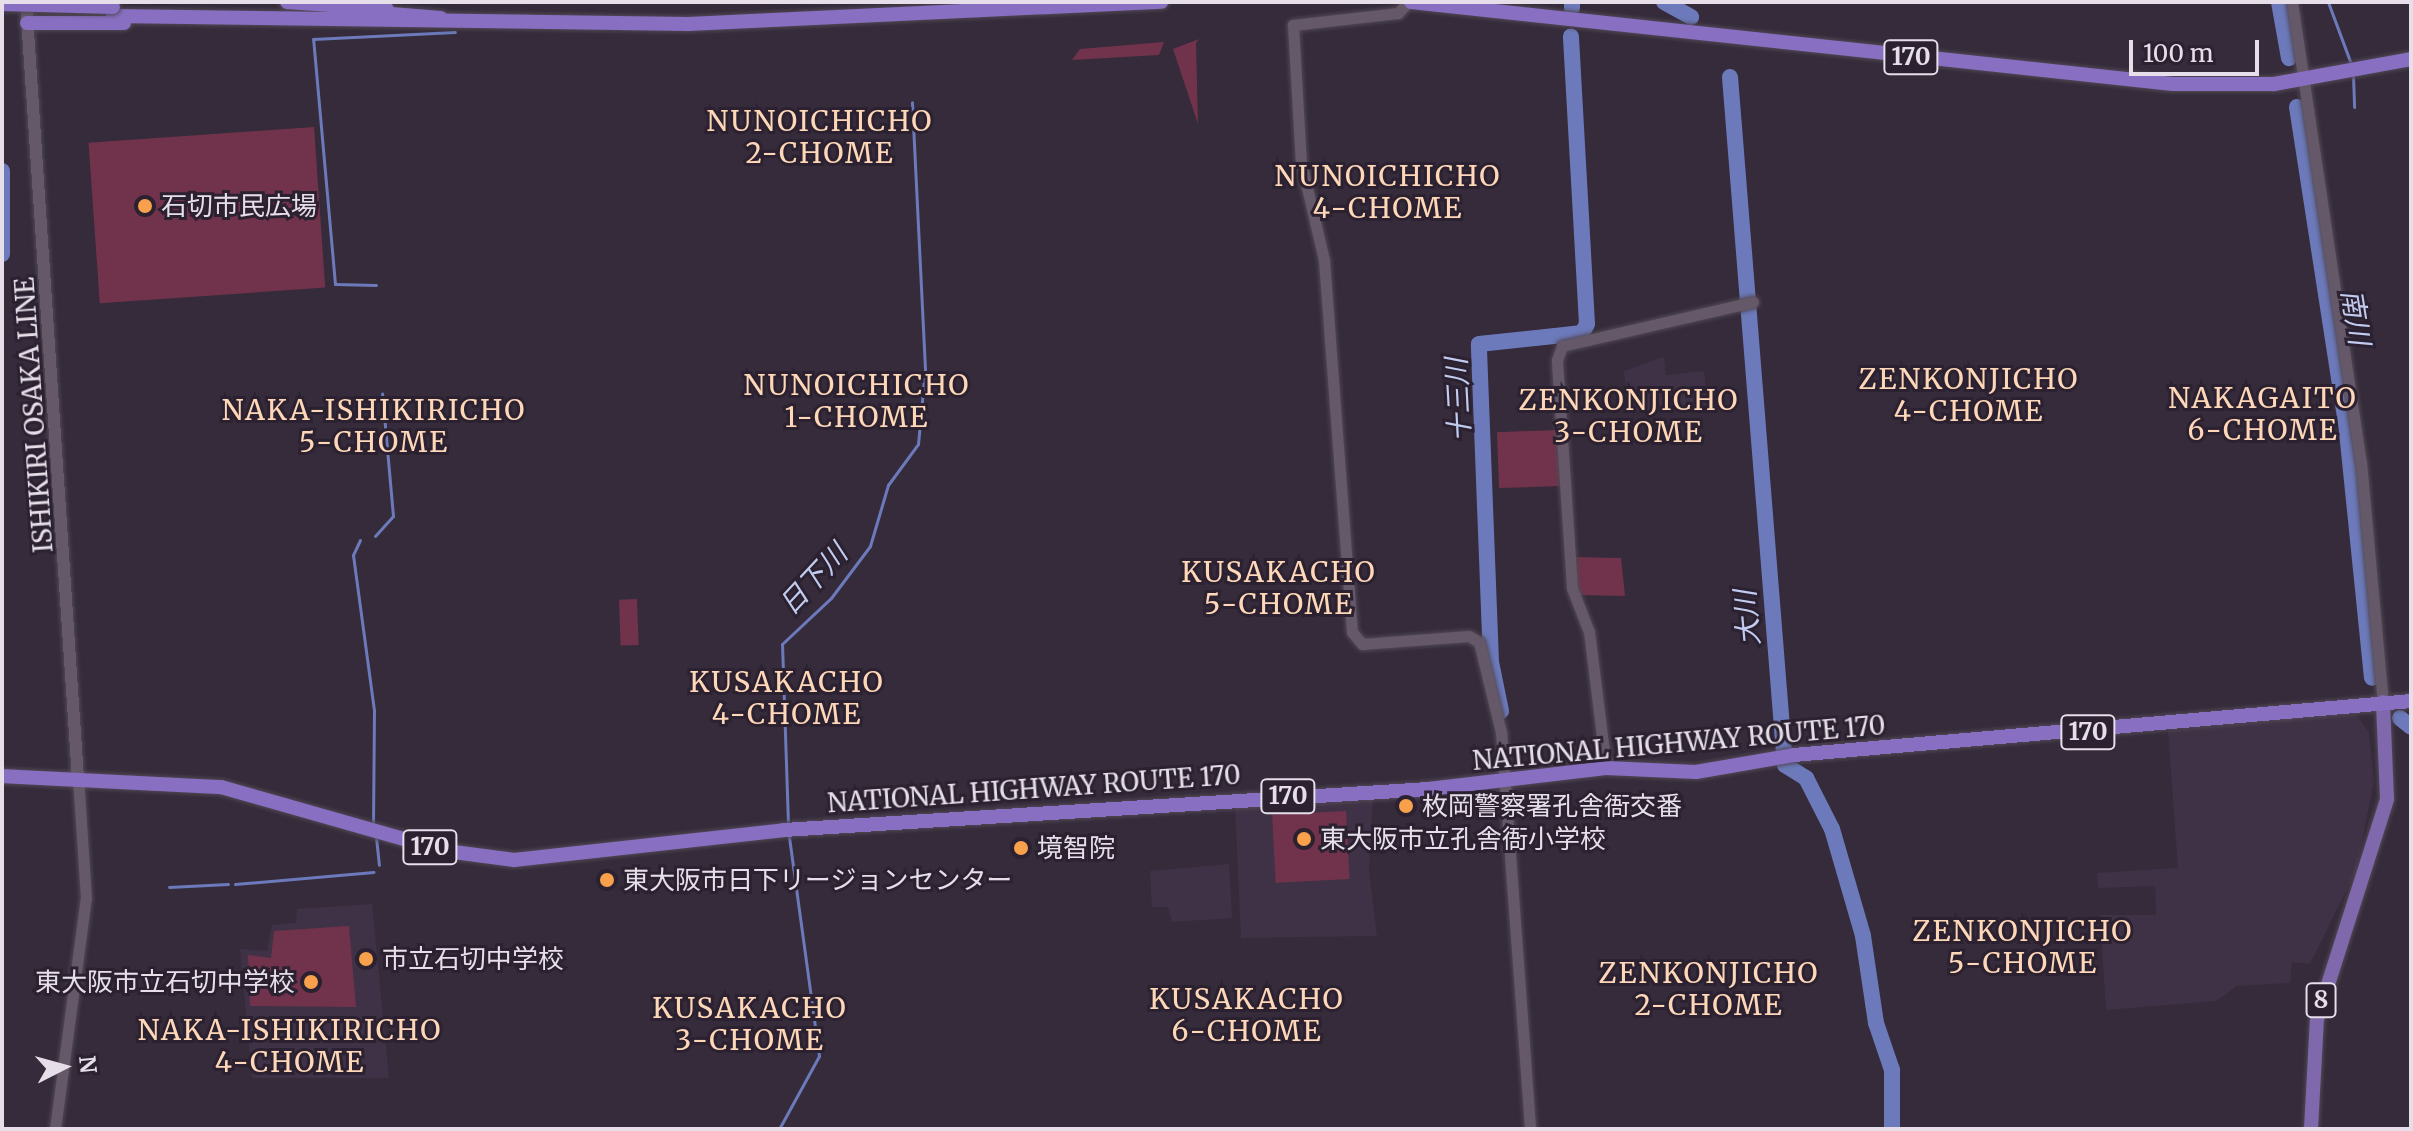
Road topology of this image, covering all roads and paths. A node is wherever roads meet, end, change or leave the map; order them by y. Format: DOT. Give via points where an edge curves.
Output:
graph roads {
  1 [pos="26,2"];
  2 [pos="287,2"];
  3 [pos="1161,2"];
  4 [pos="1409,2"];
  5 [pos="2292,2"];
  6 [pos="2,4"];
  7 [pos="113,11"];
  8 [pos="2,13"];
  9 [pos="405,13"];
  10 [pos="445,19"];
  11 [pos="392,22"];
  12 [pos="27,23"];
  13 [pos="2411,59"];
  14 [pos="2304,80"];
  15 [pos="1753,302"];
  16 [pos="2411,701"];
  17 [pos="2383,702"];
  18 [pos="1606,768"];
  19 [pos="2,776"];
  20 [pos="78,778"];
  21 [pos="1503,782"];
  22 [pos="55,1129"];
  23 [pos="1530,1129"];
  24 [pos="2311,1129"];
  1 -- 12 [label="main road, ISHIKIRI OSAKA LINE"];
  2 -- 9 [label="highway"];
  3 -- 10 [label="highway" via="688,24"];
  4 -- 14 [label="highway, 170" via="2127,81 2224,86"];
  4 -- 21 [label="street" via="1398,13 1293,25 1301,162 1324,260 1352,632 1362,644 1477,638 1501,732"];
  5 -- 14 [label="street"];
  6 -- 7 [label="highway, bridge"];
  7 -- 8 [label="highway"];
  7 -- 9 [label="highway"];
  7 -- 11 [label="highway"];
  9 -- 10 [label="highway"];
  10 -- 11 [label="highway"];
  11 -- 12 [label="highway"];
  12 -- 20 [label="main road, ISHIKIRI OSAKA LINE"];
  13 -- 14 [label="highway, 170"];
  14 -- 17 [label="street" via="2361,462"];
  15 -- 18 [label="street" via="1562,346 1557,360 1572,588 1589,632"];
  16 -- 17 [label="highway, NATIONAL HIGHWAY ROUTE 170 / 170"];
  17 -- 18 [label="highway, NATIONAL HIGHWAY ROUTE 170 / 170" via="1959,746 1788,756 1696,772"];
  17 -- 24 [label="main road, 8" via="2388,776 2376,850 2317,1019"];
  18 -- 21 [label="highway, NATIONAL HIGHWAY ROUTE 170 / 170"];
  19 -- 20 [label="highway, NATIONAL HIGHWAY ROUTE 170 / 170"];
  20 -- 21 [label="highway, NATIONAL HIGHWAY ROUTE 170 / 170" via="221,787 446,851 514,860 790,830"];
  20 -- 22 [label="street" via="86,898"];
  21 -- 23 [label="street"];
}
